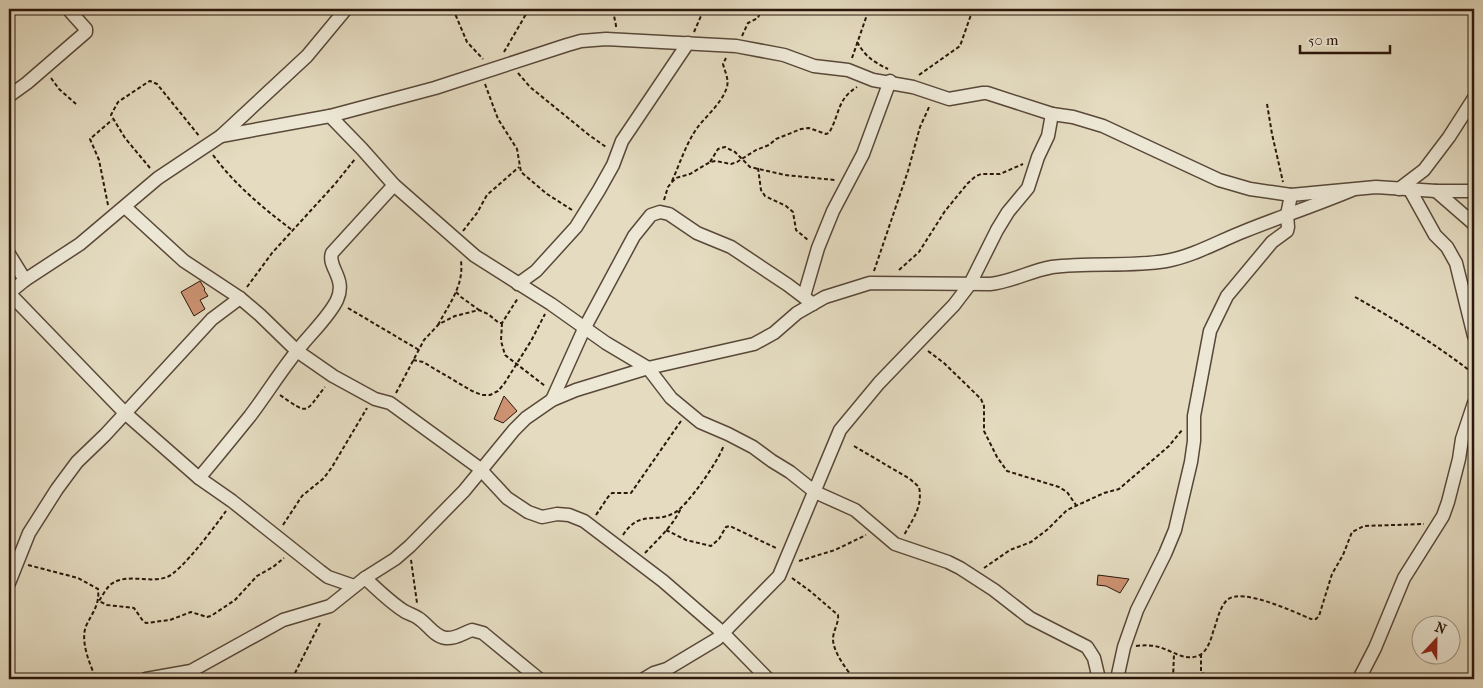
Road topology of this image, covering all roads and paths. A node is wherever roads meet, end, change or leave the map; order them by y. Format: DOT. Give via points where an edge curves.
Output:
graph roads {
  1 [pos="68,9"];
  2 [pos="346,9"];
  3 [pos="452,9"];
  4 [pos="529,9"];
  5 [pos="618,9"];
  6 [pos="704,9"];
  7 [pos="761,9"];
  8 [pos="869,9"];
  9 [pos="973,9"];
  10 [pos="610,39"];
  11 [pos="857,42"];
  12 [pos="688,43"];
  13 [pos="736,46"];
  14 [pos="513,62"];
  15 [pos="43,69"];
  16 [pos="490,69"];
  17 [pos="848,70"];
  18 [pos="916,76"];
  19 [pos="882,80"];
  20 [pos="938,95"];
  21 [pos="9,96"];
  22 [pos="1474,98"];
  23 [pos="76,104"];
  24 [pos="1267,104"];
  25 [pos="1052,114"];
  26 [pos="330,116"];
  27 [pos="112,119"];
  28 [pos="220,136"];
  29 [pos="206,145"];
  30 [pos="362,149"];
  31 [pos="617,152"];
  32 [pos="1038,158"];
  33 [pos="743,160"];
  34 [pos="710,162"];
  35 [pos="519,167"];
  36 [pos="758,168"];
  37 [pos="158,178"];
  38 [pos="850,180"];
  39 [pos="672,182"];
  40 [pos="394,185"];
  41 [pos="1405,189"];
  42 [pos="1352,190"];
  43 [pos="1436,191"];
  44 [pos="1474,191"];
  45 [pos="1289,194"];
  46 [pos="126,207"];
  47 [pos="660,212"];
  48 [pos="1287,215"];
  49 [pos="582,217"];
  50 [pos="109,220"];
  51 [pos="1474,224"];
  52 [pos="292,230"];
  53 [pos="457,241"];
  54 [pos="818,248"];
  55 [pos="9,254"];
  56 [pos="25,280"];
  57 [pos="886,282"];
  58 [pos="870,283"];
  59 [pos="970,284"];
  60 [pos="521,286"];
  61 [pos="456,292"];
  62 [pos="9,293"];
  63 [pos="1355,297"];
  64 [pos="240,298"];
  65 [pos="808,300"];
  66 [pos="337,301"];
  67 [pos="551,304"];
  68 [pos="479,310"];
  69 [pos="502,323"];
  70 [pos="437,327"];
  71 [pos="584,330"];
  72 [pos="1474,336"];
  73 [pos="918,343"];
  74 [pos="297,350"];
  75 [pos="419,350"];
  76 [pos="413,360"];
  77 [pos="516,363"];
  78 [pos="648,368"];
  79 [pos="1474,374"];
  80 [pos="334,376"];
  81 [pos="270,388"];
  82 [pos="554,397"];
  83 [pos="375,399"];
  84 [pos="1474,403"];
  85 [pos="390,404"];
  86 [pos="687,412"];
  87 [pos="125,413"];
  88 [pos="1194,416"];
  89 [pos="728,434"];
  90 [pos="854,446"];
  91 [pos="482,470"];
  92 [pos="199,478"];
  93 [pos="815,492"];
  94 [pos="232,501"];
  95 [pos="1076,505"];
  96 [pos="682,506"];
  97 [pos="1438,524"];
  98 [pos="590,526"];
  99 [pos="879,529"];
  100 [pos="666,530"];
  101 [pos="276,535"];
  102 [pos="615,545"];
  103 [pos="898,545"];
  104 [pos="410,546"];
  105 [pos="293,550"];
  106 [pos="787,554"];
  107 [pos="17,562"];
  108 [pos="637,562"];
  109 [pos="781,569"];
  110 [pos="972,577"];
  111 [pos="365,578"];
  112 [pos="9,583"];
  113 [pos="354,586"];
  114 [pos="99,601"];
  115 [pos="330,606"];
  116 [pos="419,618"];
  117 [pos="723,633"];
  118 [pos="1124,647"];
  119 [pos="1174,653"];
  120 [pos="1201,654"];
  121 [pos="96,679"];
  122 [pos="146,679"];
  123 [pos="292,679"];
  124 [pos="538,679"];
  125 [pos="644,679"];
  126 [pos="768,679"];
  127 [pos="854,679"];
  128 [pos="1099,679"];
  129 [pos="1117,679"];
  130 [pos="1173,679"];
  131 [pos="1211,679"];
  132 [pos="1359,679"];
  1 -- 15 [label="street" via="86,30"];
  2 -- 28 [label="street" via="307,56"];
  3 -- 16 [label="path" via="467,42"];
  4 -- 16 [label="path"];
  5 -- 10 [label="path" via="614,15 616,27"];
  6 -- 12 [label="path"];
  7 -- 13 [label="path" via="758,18 748,23"];
  8 -- 11 [label="path"];
  9 -- 18 [label="path" via="960,46"];
  10 -- 12 [label="street"];
  10 -- 14 [label="street" via="581,42"];
  11 -- 17 [label="path"];
  11 -- 19 [label="path" via="870,60 895,72"];
  12 -- 13 [label="street"];
  12 -- 31 [label="street"];
  13 -- 17 [label="street" via="814,66"];
  13 -- 39 [label="path" via="723,64 728,79 723,95 689,142"];
  14 -- 16 [label="street"];
  14 -- 31 [label="path" via="525,83 589,135"];
  15 -- 21 [label="street"];
  15 -- 23 [label="path"];
  16 -- 26 [label="street" via="435,88"];
  16 -- 35 [label="path" via="486,86 498,119 516,149"];
  17 -- 19 [label="street"];
  19 -- 20 [label="street"];
  19 -- 33 [label="path" via="859,85 848,93 829,133 801,129 776,139"];
  19 -- 38 [label="street" via="863,154"];
  20 -- 25 [label="street" via="952,99 983,92"];
  20 -- 58 [label="path" via="927,108 920,126"];
  22 -- 41 [label="street" via="1424,170"];
  24 -- 45 [label="path"];
  25 -- 32 [label="street" via="1048,136"];
  25 -- 45 [label="street" via="1103,126 1232,185"];
  26 -- 28 [label="street"];
  26 -- 30 [label="street"];
  27 -- 29 [label="path" via="118,102 150,81 157,84"];
  27 -- 37 [label="path"];
  27 -- 50 [label="path" via="90,139 107,193"];
  28 -- 29 [label="street"];
  29 -- 37 [label="street"];
  29 -- 52 [label="path" via="260,206"];
  30 -- 40 [label="street"];
  30 -- 52 [label="path"];
  31 -- 49 [label="street"];
  32 -- 57 [label="path" via="994,175 976,176 946,211 919,252"];
  32 -- 59 [label="street" via="1026,192 997,230"];
  33 -- 34 [label="path" via="730,164"];
  33 -- 34 [label="path" via="724,147 718,149"];
  33 -- 36 [label="path" via="750,167"];
  34 -- 39 [label="path"];
  35 -- 49 [label="path" via="531,181"];
  35 -- 53 [label="path" via="488,195"];
  36 -- 38 [label="path" via="805,178"];
  36 -- 54 [label="path" via="764,196 793,212 796,230"];
  37 -- 46 [label="street"];
  38 -- 54 [label="street"];
  39 -- 47 [label="path"];
  40 -- 53 [label="street"];
  40 -- 66 [label="street" via="332,253 330,258 338,275 340,290"];
  41 -- 42 [label="street"];
  41 -- 43 [label="street"];
  41 -- 72 [label="street" via="1456,263"];
  42 -- 45 [label="street"];
  42 -- 48 [label="street"];
  43 -- 44 [label="street"];
  43 -- 51 [label="street"];
  45 -- 48 [label="street"];
  46 -- 50 [label="street"];
  46 -- 64 [label="street" via="184,261"];
  47 -- 65 [label="street" via="731,247"];
  47 -- 71 [label="street" via="651,215 634,236"];
  48 -- 59 [label="street" via="1167,260 1058,266 999,283"];
  48 -- 88 [label="street" via="1287,231 1272,242 1227,296 1217,314 1210,331"];
  49 -- 60 [label="street"];
  50 -- 56 [label="street" via="80,244"];
  52 -- 64 [label="path"];
  53 -- 60 [label="street"];
  53 -- 61 [label="path" via="462,278"];
  54 -- 65 [label="street"];
  55 -- 56 [label="street"];
  56 -- 62 [label="street"];
  57 -- 58 [label="street"];
  57 -- 59 [label="street"];
  58 -- 65 [label="street"];
  59 -- 73 [label="street"];
  60 -- 67 [label="street"];
  60 -- 69 [label="path"];
  61 -- 68 [label="path"];
  61 -- 70 [label="path"];
  62 -- 87 [label="street"];
  63 -- 79 [label="path" via="1387,314"];
  64 -- 74 [label="street"];
  64 -- 87 [label="street" via="212,319"];
  65 -- 78 [label="street" via="774,333 754,344"];
  66 -- 74 [label="street"];
  66 -- 75 [label="path"];
  67 -- 71 [label="street"];
  67 -- 77 [label="path"];
  68 -- 69 [label="path"];
  68 -- 70 [label="path" via="455,316"];
  69 -- 77 [label="path" via="502,350"];
  70 -- 75 [label="path"];
  71 -- 78 [label="street"];
  71 -- 82 [label="street"];
  73 -- 93 [label="street" via="840,430"];
  73 -- 95 [label="path" via="981,399 984,431 1007,471 1059,487"];
  74 -- 80 [label="street"];
  74 -- 81 [label="street"];
  75 -- 76 [label="path"];
  76 -- 77 [label="path" via="423,362 482,395 498,391"];
  76 -- 85 [label="path"];
  77 -- 82 [label="path"];
  78 -- 82 [label="street"];
  78 -- 86 [label="street" via="671,398"];
  80 -- 81 [label="path" via="312,406 305,409 298,408"];
  80 -- 83 [label="street"];
  81 -- 92 [label="street"];
  82 -- 91 [label="street" via="514,430"];
  83 -- 85 [label="street"];
  83 -- 101 [label="path" via="332,468 302,496"];
  84 -- 97 [label="street" via="1462,439 1452,491"];
  85 -- 91 [label="street"];
  86 -- 89 [label="street" via="700,422"];
  86 -- 98 [label="path" via="634,489 630,493 612,493"];
  87 -- 92 [label="street"];
  87 -- 107 [label="street" via="56,489 29,533"];
  88 -- 95 [label="path" via="1169,446 1119,489"];
  88 -- 118 [label="street" via="1194,441 1175,530 1137,610"];
  89 -- 93 [label="street" via="753,447"];
  89 -- 96 [label="path" via="719,456"];
  90 -- 103 [label="path" via="904,474 919,487 916,514"];
  91 -- 98 [label="street" via="507,498 528,512 542,517 569,515"];
  91 -- 104 [label="street"];
  92 -- 94 [label="street"];
  93 -- 99 [label="street" via="855,510"];
  93 -- 106 [label="street"];
  94 -- 101 [label="street"];
  94 -- 114 [label="path" via="215,526 168,577 121,579 110,585"];
  95 -- 110 [label="path" via="1030,542 1010,550"];
  96 -- 100 [label="path"];
  96 -- 102 [label="path" via="674,513 632,524"];
  97 -- 120 [label="path" via="1364,526 1352,532 1316,619 1248,597 1228,599 1221,608 1210,643"];
  97 -- 132 [label="street" via="1404,578"];
  98 -- 102 [label="street"];
  99 -- 103 [label="street" via="890,542"];
  99 -- 106 [label="path" via="800,562"];
  100 -- 106 [label="path" via="686,540 711,546 730,526"];
  100 -- 108 [label="path"];
  101 -- 105 [label="street"];
  102 -- 108 [label="street"];
  103 -- 110 [label="street" via="948,562"];
  104 -- 111 [label="street"];
  104 -- 116 [label="path"];
  105 -- 113 [label="street" via="328,577"];
  105 -- 114 [label="path" via="273,568 256,576 235,600 211,616 191,612 170,620 146,623 134,608"];
  106 -- 109 [label="street"];
  107 -- 112 [label="street"];
  107 -- 114 [label="path" via="78,578 98,590"];
  108 -- 117 [label="street"];
  109 -- 117 [label="street" via="779,576"];
  109 -- 127 [label="path" via="838,616 834,646"];
  110 -- 128 [label="street" via="1030,618 1087,647 1094,658"];
  111 -- 113 [label="street"];
  111 -- 116 [label="street" via="404,611"];
  113 -- 115 [label="street"];
  114 -- 121 [label="path" via="85,628 84,641"];
  115 -- 122 [label="street" via="282,620 191,672"];
  115 -- 123 [label="path"];
  116 -- 124 [label="street" via="442,638 457,637 472,630 483,633"];
  117 -- 125 [label="street" via="697,652"];
  117 -- 126 [label="street"];
  118 -- 119 [label="path" via="1157,646"];
  118 -- 129 [label="street"];
  119 -- 120 [label="path" via="1189,658"];
  119 -- 130 [label="path"];
  120 -- 131 [label="path" via="1201,672"];
}
